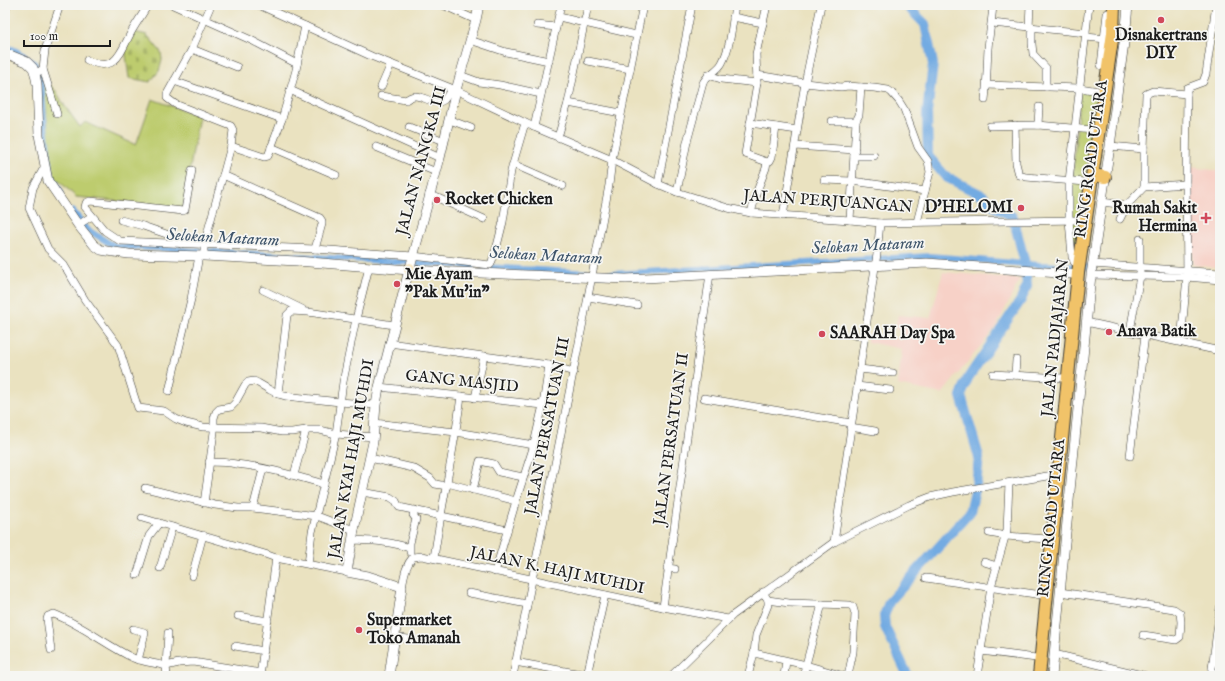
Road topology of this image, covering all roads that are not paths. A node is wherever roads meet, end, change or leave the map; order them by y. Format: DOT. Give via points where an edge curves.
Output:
graph roads {
  1 [pos="7,5"];
  2 [pos="60,5"];
  3 [pos="148,5"];
  4 [pos="173,5"];
  5 [pos="211,5"];
  6 [pos="259,5"];
  7 [pos="443,5"];
  8 [pos="478,5"];
  9 [pos="561,5"];
  10 [pos="588,5"];
  11 [pos="643,5"];
  12 [pos="692,5"];
  13 [pos="735,5"];
  14 [pos="767,5"];
  15 [pos="821,5"];
  16 [pos="993,5"];
  17 [pos="1030,5"];
  18 [pos="1089,5"];
  19 [pos="1109,5"];
  20 [pos="1114,5"];
  21 [pos="1122,5"];
  22 [pos="1128,5"];
  23 [pos="1216,5"];
  24 [pos="5,14"];
  25 [pos="559,17"];
  26 [pos="733,17"];
  27 [pos="205,19"];
  28 [pos="476,20"];
  29 [pos="763,23"];
  30 [pos="992,23"];
  31 [pos="584,24"];
  32 [pos="537,25"];
  33 [pos="305,26"];
  34 [pos="556,27"];
  35 [pos="1030,27"];
  36 [pos="636,35"];
  37 [pos="1086,35"];
  38 [pos="470,40"];
  39 [pos="1106,40"];
  40 [pos="192,49"];
  41 [pos="5,53"];
  42 [pos="87,60"];
  43 [pos="549,61"];
  44 [pos="588,61"];
  45 [pos="297,64"];
  46 [pos="391,64"];
  47 [pos="1105,66"];
  48 [pos="236,67"];
  49 [pos="630,69"];
  50 [pos="39,71"];
  51 [pos="757,74"];
  52 [pos="460,75"];
  53 [pos="708,76"];
  54 [pos="174,81"];
  55 [pos="757,83"];
  56 [pos="805,84"];
  57 [pos="987,85"];
  58 [pos="381,87"];
  59 [pos="861,87"];
  60 [pos="1046,87"];
  61 [pos="1080,88"];
  62 [pos="290,90"];
  63 [pos="453,90"];
  64 [pos="1099,92"];
  65 [pos="541,94"];
  66 [pos="1187,94"];
  67 [pos="382,96"];
  68 [pos="985,100"];
  69 [pos="568,103"];
  70 [pos="1039,107"];
  71 [pos="621,113"];
  72 [pos="57,114"];
  73 [pos="282,119"];
  74 [pos="450,120"];
  75 [pos="832,121"];
  76 [pos="856,121"];
  77 [pos="525,123"];
  78 [pos="750,124"];
  79 [pos="1015,125"];
  80 [pos="1038,125"];
  81 [pos="990,126"];
  82 [pos="409,127"];
  83 [pos="534,127"];
  84 [pos="776,127"];
  85 [pos="471,128"];
  86 [pos="1076,128"];
  87 [pos="797,130"];
  88 [pos="1093,130"];
  89 [pos="558,137"];
  90 [pos="444,141"];
  91 [pos="231,146"];
  92 [pos="795,146"];
  93 [pos="1110,146"];
  94 [pos="271,147"];
  95 [pos="376,147"];
  96 [pos="1144,149"];
  97 [pos="854,153"];
  98 [pos="874,156"];
  99 [pos="440,158"];
  100 [pos="612,160"];
  101 [pos="767,162"];
  102 [pos="514,164"];
  103 [pos="45,166"];
  104 [pos="192,170"];
  105 [pos="436,172"];
  106 [pos="223,175"];
  107 [pos="336,175"];
  108 [pos="1102,176"];
  109 [pos="824,180"];
  110 [pos="852,181"];
  111 [pos="1069,181"];
  112 [pos="1086,182"];
  113 [pos="658,184"];
  114 [pos="1186,184"];
  115 [pos="563,186"];
  116 [pos="1144,187"];
  117 [pos="925,191"];
  118 [pos="677,192"];
  119 [pos="429,194"];
  120 [pos="1101,202"];
  121 [pos="1126,206"];
  122 [pos="751,213"];
  123 [pos="783,216"];
  124 [pos="91,217"];
  125 [pos="484,219"];
  126 [pos="1120,219"];
  127 [pos="121,220"];
  128 [pos="850,220"];
  129 [pos="1069,220"];
  130 [pos="1080,220"];
  131 [pos="917,222"];
  132 [pos="880,223"];
  133 [pos="78,225"];
  134 [pos="1140,239"];
  135 [pos="182,244"];
  136 [pos="204,246"];
  137 [pos="315,249"];
  138 [pos="202,256"];
  139 [pos="413,257"];
  140 [pos="876,260"];
  141 [pos="369,267"];
  142 [pos="1082,268"];
  143 [pos="409,269"];
  144 [pos="1140,271"];
  145 [pos="1220,273"];
  146 [pos="593,274"];
  147 [pos="710,274"];
  148 [pos="1187,274"];
  149 [pos="1220,280"];
  150 [pos="263,290"];
  151 [pos="588,297"];
  152 [pos="637,306"];
  153 [pos="308,312"];
  154 [pos="356,319"];
  155 [pos="1080,319"];
  156 [pos="394,325"];
  157 [pos="1130,331"];
  158 [pos="853,335"];
  159 [pos="1145,335"];
  160 [pos="865,337"];
  161 [pos="1181,342"];
  162 [pos="390,343"];
  163 [pos="1220,351"];
  164 [pos="484,356"];
  165 [pos="1067,357"];
  166 [pos="1016,360"];
  167 [pos="548,365"];
  168 [pos="860,369"];
  169 [pos="574,372"];
  170 [pos="893,373"];
  171 [pos="993,374"];
  172 [pos="1015,375"];
  173 [pos="1063,378"];
  174 [pos="857,386"];
  175 [pos="379,387"];
  176 [pos="890,390"];
  177 [pos="169,392"];
  178 [pos="278,394"];
  179 [pos="460,396"];
  180 [pos="475,398"];
  181 [pos="704,398"];
  182 [pos="340,402"];
  183 [pos="376,405"];
  184 [pos="543,405"];
  185 [pos="374,423"];
  186 [pos="851,425"];
  187 [pos="213,428"];
  188 [pos="306,430"];
  189 [pos="875,431"];
  190 [pos="456,432"];
  191 [pos="336,434"];
  192 [pos="374,437"];
  193 [pos="534,445"];
  194 [pos="1130,456"];
  195 [pos="370,458"];
  196 [pos="209,462"];
  197 [pos="263,469"];
  198 [pos="294,475"];
  199 [pos="1053,475"];
  200 [pos="523,477"];
  201 [pos="1009,483"];
  202 [pos="324,484"];
  203 [pos="447,485"];
  204 [pos="145,488"];
  205 [pos="473,490"];
  206 [pos="362,492"];
  207 [pos="516,500"];
  208 [pos="204,503"];
  209 [pos="253,508"];
  210 [pos="415,510"];
  211 [pos="440,515"];
  212 [pos="317,516"];
  213 [pos="142,518"];
  214 [pos="159,523"];
  215 [pos="172,527"];
  216 [pos="354,530"];
  217 [pos="507,530"];
  218 [pos="989,533"];
  219 [pos="202,535"];
  220 [pos="1006,536"];
  221 [pos="1047,539"];
  222 [pos="352,540"];
  223 [pos="834,542"];
  224 [pos="409,548"];
  225 [pos="413,557"];
  226 [pos="276,558"];
  227 [pos="434,558"];
  228 [pos="984,562"];
  229 [pos="308,564"];
  230 [pos="997,566"];
  231 [pos="160,568"];
  232 [pos="667,568"];
  233 [pos="675,569"];
  234 [pos="347,572"];
  235 [pos="495,572"];
  236 [pos="137,575"];
  237 [pos="192,576"];
  238 [pos="926,578"];
  239 [pos="532,579"];
  240 [pos="402,588"];
  241 [pos="991,588"];
  242 [pos="763,592"];
  243 [pos="1060,592"];
  244 [pos="469,593"];
  245 [pos="605,595"];
  246 [pos="1042,595"];
  247 [pos="768,600"];
  248 [pos="527,604"];
  249 [pos="822,604"];
  250 [pos="662,607"];
  251 [pos="1220,608"];
  252 [pos="238,616"];
  253 [pos="728,619"];
  254 [pos="268,621"];
  255 [pos="133,629"];
  256 [pos="168,633"];
  257 [pos="1143,635"];
  258 [pos="395,637"];
  259 [pos="414,640"];
  260 [pos="235,646"];
  261 [pos="51,650"];
  262 [pos="264,651"];
  263 [pos="981,651"];
  264 [pos="754,653"];
  265 [pos="1054,654"];
  266 [pos="1036,658"];
  267 [pos="138,660"];
  268 [pos="786,661"];
  269 [pos="515,662"];
  270 [pos="806,665"];
  271 [pos="166,666"];
  272 [pos="261,675"];
  273 [pos="1134,675"];
  274 [pos="167,676"];
  275 [pos="389,676"];
  276 [pos="513,676"];
  277 [pos="671,676"];
  278 [pos="748,676"];
  279 [pos="784,676"];
  280 [pos="803,676"];
  281 [pos="844,676"];
  282 [pos="848,676"];
  283 [pos="977,676"];
  284 [pos="1034,676"];
  285 [pos="1039,676"];
  286 [pos="1047,676"];
  287 [pos="1052,676"];
  288 [pos="1146,676"];
  289 [pos="1210,676"];
  1 -- 24 [label="street"];
  2 -- 50 [label="street"];
  3 -- 42 [label="street" via="115,61 104,65"];
  4 -- 27 [label="street"];
  5 -- 27 [label="street"];
  6 -- 33 [label="street, JALAN PERJUANGAN"];
  7 -- 28 [label="street"];
  8 -- 28 [label="street, JALAN NANGKA III"];
  9 -- 25 [label="street"];
  10 -- 31 [label="street"];
  11 -- 36 [label="street"];
  12 -- 113 [label="street"];
  13 -- 26 [label="street"];
  14 -- 29 [label="street"];
  15 -- 56 [label="street"];
  16 -- 30 [label="street"];
  17 -- 35 [label="street"];
  18 -- 37 [label="street"];
  19 -- 39 [label="street, RING ROAD UTARA"];
  20 -- 47 [label="highway, JALAN PADJAJARAN" via="1112,33"];
  21 -- 108 [label="highway, JALAN PADJAJARAN"];
  22 -- 93 [label="street, RING ROAD UTARA"];
  23 -- 66 [label="street" via="1206,74 1203,82 1187,88"];
  25 -- 31 [label="street"];
  25 -- 34 [label="street"];
  26 -- 29 [label="street"];
  26 -- 53 [label="street" via="726,55 717,70"];
  27 -- 40 [label="street"];
  27 -- 45 [label="street"];
  28 -- 38 [label="street, JALAN NANGKA III"];
  29 -- 51 [label="street" via="756,54"];
  30 -- 35 [label="street"];
  30 -- 57 [label="street"];
  31 -- 36 [label="street"];
  31 -- 69 [label="street"];
  32 -- 34 [label="street"];
  33 -- 45 [label="street"];
  33 -- 46 [label="street, JALAN PERJUANGAN"];
  34 -- 43 [label="street"];
  35 -- 37 [label="street"];
  35 -- 60 [label="street" via="1032,52 1046,68"];
  36 -- 49 [label="street"];
  37 -- 39 [label="street"];
  37 -- 61 [label="street"];
  38 -- 43 [label="street" via="506,52"];
  38 -- 52 [label="street, JALAN NANGKA III"];
  39 -- 47 [label="street, RING ROAD UTARA"];
  40 -- 48 [label="street"];
  40 -- 54 [label="street"];
  41 -- 50 [label="street" via="27,62"];
  43 -- 65 [label="street"];
  44 -- 49 [label="street"];
  45 -- 62 [label="street"];
  46 -- 58 [label="street"];
  46 -- 63 [label="street, JALAN PERJUANGAN"];
  47 -- 64 [label="street, RING ROAD UTARA"];
  47 -- 142 [label="highway, JALAN PADJAJARAN"];
  49 -- 71 [label="street"];
  50 -- 72 [label="street"];
  50 -- 103 [label="street" via="39,135"];
  51 -- 55 [label="street"];
  51 -- 56 [label="street"];
  52 -- 63 [label="street, JALAN NANGKA III"];
  52 -- 65 [label="street" via="478,82"];
  53 -- 55 [label="street"];
  53 -- 118 [label="street" via="703,83 687,142"];
  54 -- 73 [label="street"];
  54 -- 91 [label="street" via="167,98 175,104 231,126"];
  55 -- 78 [label="street"];
  56 -- 59 [label="street"];
  56 -- 87 [label="street"];
  57 -- 60 [label="street"];
  57 -- 68 [label="street"];
  59 -- 76 [label="street" via="859,115"];
  59 -- 117 [label="street" via="888,90 904,109 918,147 928,161 930,172"];
  60 -- 61 [label="street"];
  61 -- 64 [label="street"];
  61 -- 86 [label="street"];
  62 -- 73 [label="street"];
  62 -- 99 [label="street"];
  63 -- 67 [label="street" via="440,101 415,96 406,100"];
  63 -- 74 [label="street, JALAN NANGKA III"];
  63 -- 77 [label="street, JALAN PERJUANGAN"];
  64 -- 88 [label="street, RING ROAD UTARA"];
  65 -- 83 [label="street"];
  66 -- 96 [label="street" via="1153,91 1146,94"];
  66 -- 114 [label="street"];
  69 -- 71 [label="street"];
  69 -- 89 [label="street"];
  70 -- 80 [label="street"];
  71 -- 100 [label="street"];
  73 -- 94 [label="street"];
  74 -- 85 [label="street"];
  74 -- 90 [label="street, JALAN NANGKA III"];
  75 -- 76 [label="street"];
  76 -- 97 [label="street"];
  77 -- 83 [label="street, JALAN PERJUANGAN"];
  77 -- 102 [label="street"];
  78 -- 84 [label="street"];
  78 -- 101 [label="street" via="745,154"];
  79 -- 80 [label="street"];
  79 -- 81 [label="street"];
  79 -- 111 [label="street" via="1016,163 1019,175"];
  80 -- 86 [label="street"];
  82 -- 90 [label="street"];
  83 -- 89 [label="street, JALAN PERJUANGAN"];
  84 -- 87 [label="street"];
  84 -- 101 [label="street" via="771,160"];
  86 -- 88 [label="street"];
  86 -- 111 [label="street"];
  87 -- 92 [label="street"];
  88 -- 112 [label="street, RING ROAD UTARA"];
  89 -- 100 [label="street, JALAN PERJUANGAN"];
  90 -- 99 [label="street, JALAN NANGKA III"];
  91 -- 94 [label="street" via="264,157 268,156"];
  91 -- 106 [label="street"];
  92 -- 97 [label="street"];
  92 -- 123 [label="street"];
  93 -- 96 [label="street"];
  93 -- 108 [label="street, RING ROAD UTARA"];
  94 -- 107 [label="street"];
  95 -- 105 [label="street"];
  96 -- 116 [label="street"];
  97 -- 98 [label="street"];
  97 -- 110 [label="street"];
  99 -- 105 [label="street, JALAN NANGKA III"];
  100 -- 113 [label="street, JALAN PERJUANGAN"];
  100 -- 146 [label="street"];
  101 -- 122 [label="street"];
  102 -- 115 [label="street"];
  102 -- 139 [label="street" via="498,246 491,264"];
  103 -- 133 [label="street" via="48,181"];
  103 -- 187 [label="street" via="33,188 28,208 48,249 64,265 118,345 138,408 164,411 176,420"];
  104 -- 124 [label="street" via="184,211 90,201 84,207"];
  105 -- 119 [label="street, JALAN NANGKA III"];
  106 -- 136 [label="street"];
  106 -- 137 [label="street" via="320,218 322,224"];
  108 -- 120 [label="street, RING ROAD UTARA"];
  108 -- 142 [label="highway, JALAN PADJAJARAN"];
  109 -- 110 [label="street"];
  110 -- 117 [label="street"];
  110 -- 128 [label="street"];
  111 -- 112 [label="street"];
  111 -- 129 [label="street"];
  112 -- 130 [label="street, RING ROAD UTARA"];
  113 -- 118 [label="street, JALAN PERJUANGAN"];
  114 -- 116 [label="street"];
  114 -- 148 [label="street"];
  116 -- 121 [label="street"];
  117 -- 131 [label="street"];
  118 -- 122 [label="street, JALAN PERJUANGAN"];
  119 -- 125 [label="street"];
  119 -- 139 [label="street, JALAN NANGKA III"];
  120 -- 121 [label="street"];
  120 -- 142 [label="street, RING ROAD UTARA"];
  121 -- 126 [label="street"];
  122 -- 123 [label="street, JALAN PERJUANGAN"];
  123 -- 128 [label="street, JALAN PERJUANGAN"];
  124 -- 133 [label="street"];
  124 -- 135 [label="street" via="104,231 120,241"];
  127 -- 135 [label="street" via="175,238"];
  128 -- 132 [label="street, JALAN PERJUANGAN"];
  129 -- 130 [label="street, JALAN PERJUANGAN"];
  129 -- 131 [label="street, JALAN PERJUANGAN"];
  129 -- 142 [label="street" via="1072,257"];
  130 -- 142 [label="street, RING ROAD UTARA"];
  131 -- 132 [label="street, JALAN PERJUANGAN"];
  132 -- 140 [label="street"];
  133 -- 138 [label="street" via="101,250 129,254"];
  134 -- 144 [label="street"];
  135 -- 136 [label="street"];
  136 -- 137 [label="street"];
  136 -- 138 [label="street"];
  137 -- 139 [label="street"];
  138 -- 141 [label="street"];
  138 -- 177 [label="street"];
  139 -- 143 [label="street, JALAN NANGKA III"];
  140 -- 142 [label="street"];
  140 -- 147 [label="street"];
  140 -- 160 [label="street"];
  141 -- 143 [label="street"];
  141 -- 154 [label="street"];
  142 -- 144 [label="street"];
  142 -- 144 [label="street"];
  142 -- 155 [label="street, RING ROAD UTARA"];
  142 -- 155 [label="highway, JALAN PADJAJARAN" via="1078,303"];
  142 -- 165 [label="street, RING ROAD UTARA"];
  143 -- 146 [label="street"];
  143 -- 156 [label="street, JALAN NANGKA III"];
  144 -- 148 [label="street"];
  144 -- 157 [label="street"];
  145 -- 148 [label="street"];
  146 -- 147 [label="street" via="626,279"];
  146 -- 151 [label="street, JALAN PERSATUAN III"];
  147 -- 232 [label="street, JALAN PERSATUAN II"];
  148 -- 149 [label="street"];
  148 -- 161 [label="street"];
  150 -- 153 [label="street"];
  151 -- 152 [label="street"];
  151 -- 169 [label="street, JALAN PERSATUAN III"];
  153 -- 154 [label="street"];
  153 -- 178 [label="street" via="291,311 287,316"];
  154 -- 156 [label="street"];
  154 -- 182 [label="street"];
  155 -- 157 [label="street"];
  155 -- 165 [label="highway, JALAN PADJAJARAN"];
  155 -- 243 [label="street, RING ROAD UTARA"];
  155 -- 286 [label="highway, JALAN PADJAJARAN"];
  156 -- 162 [label="street, JALAN KYAI HAJI MUHDI"];
  157 -- 159 [label="street"];
  158 -- 160 [label="street"];
  159 -- 161 [label="street"];
  159 -- 194 [label="street"];
  160 -- 168 [label="street"];
  161 -- 163 [label="street"];
  162 -- 164 [label="street"];
  162 -- 175 [label="street, JALAN KYAI HAJI MUHDI"];
  164 -- 167 [label="street"];
  164 -- 180 [label="street"];
  165 -- 173 [label="street, RING ROAD UTARA"];
  165 -- 285 [label="highway, JALAN PADJAJARAN"];
  166 -- 172 [label="street"];
  167 -- 169 [label="street"];
  167 -- 184 [label="street"];
  168 -- 170 [label="street"];
  168 -- 174 [label="street"];
  169 -- 239 [label="street, JALAN PERSATUAN III"];
  171 -- 172 [label="street"];
  172 -- 173 [label="street"];
  173 -- 199 [label="street, RING ROAD UTARA"];
  174 -- 176 [label="street"];
  174 -- 186 [label="street"];
  175 -- 179 [label="street, GANG MASJID"];
  175 -- 183 [label="street, JALAN KYAI HAJI MUHDI"];
  178 -- 182 [label="street"];
  178 -- 187 [label="street" via="258,383 248,382 231,407 216,412"];
  179 -- 180 [label="street, GANG MASJID"];
  179 -- 190 [label="street"];
  180 -- 184 [label="street, GANG MASJID"];
  181 -- 186 [label="street"];
  182 -- 183 [label="street"];
  182 -- 191 [label="street"];
  183 -- 185 [label="street, JALAN KYAI HAJI MUHDI"];
  184 -- 193 [label="street"];
  185 -- 190 [label="street"];
  185 -- 192 [label="street, JALAN KYAI HAJI MUHDI"];
  186 -- 189 [label="street"];
  186 -- 223 [label="street"];
  187 -- 188 [label="street" via="261,428 287,432"];
  187 -- 196 [label="street"];
  188 -- 191 [label="street"];
  188 -- 198 [label="street"];
  190 -- 193 [label="street"];
  190 -- 203 [label="street"];
  191 -- 192 [label="street"];
  191 -- 202 [label="street"];
  192 -- 195 [label="street, JALAN KYAI HAJI MUHDI"];
  193 -- 200 [label="street"];
  195 -- 203 [label="street" via="413,468 435,484"];
  195 -- 206 [label="street, JALAN KYAI HAJI MUHDI"];
  196 -- 197 [label="street"];
  196 -- 208 [label="street"];
  197 -- 198 [label="street"];
  197 -- 209 [label="street"];
  198 -- 202 [label="street"];
  199 -- 201 [label="street"];
  199 -- 221 [label="street, RING ROAD UTARA"];
  200 -- 205 [label="street" via="499,472 494,464 480,461"];
  200 -- 207 [label="street"];
  201 -- 220 [label="street"];
  201 -- 223 [label="street" via="930,497"];
  202 -- 212 [label="street"];
  203 -- 205 [label="street"];
  203 -- 211 [label="street"];
  204 -- 208 [label="street"];
  205 -- 207 [label="street"];
  206 -- 210 [label="street" via="390,497 400,507"];
  206 -- 216 [label="street, JALAN KYAI HAJI MUHDI"];
  207 -- 217 [label="street"];
  208 -- 209 [label="street"];
  209 -- 212 [label="street"];
  210 -- 211 [label="street"];
  210 -- 224 [label="street" via="413,515 416,519"];
  211 -- 217 [label="street"];
  211 -- 227 [label="street"];
  212 -- 216 [label="street"];
  212 -- 229 [label="street"];
  213 -- 214 [label="street"];
  214 -- 215 [label="street"];
  214 -- 236 [label="street" via="149,536"];
  215 -- 219 [label="street"];
  215 -- 231 [label="street"];
  216 -- 222 [label="street, JALAN KYAI HAJI MUHDI"];
  217 -- 235 [label="street"];
  218 -- 220 [label="street"];
  219 -- 226 [label="street"];
  219 -- 237 [label="street"];
  220 -- 221 [label="street"];
  220 -- 230 [label="street"];
  221 -- 246 [label="street, RING ROAD UTARA"];
  222 -- 224 [label="street" via="390,543"];
  222 -- 234 [label="street, JALAN KYAI HAJI MUHDI"];
  223 -- 242 [label="street"];
  224 -- 225 [label="street"];
  225 -- 227 [label="street, JALAN K. HAJI MUHDI"];
  225 -- 240 [label="street" via="406,567"];
  226 -- 229 [label="street"];
  226 -- 254 [label="street"];
  227 -- 235 [label="street, JALAN K. HAJI MUHDI"];
  228 -- 230 [label="street"];
  229 -- 234 [label="street"];
  230 -- 241 [label="street"];
  232 -- 233 [label="street"];
  232 -- 250 [label="street, JALAN PERSATUAN II"];
  234 -- 240 [label="street, JALAN KYAI HAJI MUHDI" via="368,576"];
  235 -- 239 [label="street, JALAN K. HAJI MUHDI"];
  238 -- 241 [label="street"];
  239 -- 245 [label="street, JALAN K. HAJI MUHDI"];
  239 -- 248 [label="street, JALAN PERSATUAN III"];
  240 -- 258 [label="street"];
  241 -- 246 [label="street"];
  241 -- 263 [label="street"];
  242 -- 247 [label="street"];
  242 -- 253 [label="street"];
  243 -- 257 [label="street" via="1174,609 1180,613 1179,639"];
  243 -- 265 [label="street, RING ROAD UTARA"];
  244 -- 248 [label="street"];
  245 -- 250 [label="street, JALAN K. HAJI MUHDI"];
  245 -- 269 [label="street" via="587,675"];
  246 -- 266 [label="street, RING ROAD UTARA"];
  247 -- 249 [label="street"];
  247 -- 264 [label="street" via="756,635"];
  248 -- 269 [label="street, JALAN PERSATUAN III"];
  249 -- 270 [label="street"];
  249 -- 282 [label="street" via="853,607 853,652"];
  250 -- 253 [label="street, JALAN K. HAJI MUHDI"];
  251 -- 289 [label="street"];
  252 -- 254 [label="street"];
  253 -- 277 [label="street"];
  254 -- 262 [label="street"];
  255 -- 267 [label="street" via="144,632"];
  256 -- 271 [label="street"];
  258 -- 259 [label="street"];
  258 -- 275 [label="street"];
  260 -- 262 [label="street"];
  261 -- 267 [label="street" via="47,619 54,614"];
  262 -- 272 [label="street"];
  263 -- 266 [label="street"];
  263 -- 283 [label="street"];
  264 -- 268 [label="street"];
  264 -- 278 [label="street"];
  265 -- 273 [label="street"];
  265 -- 287 [label="street, RING ROAD UTARA"];
  266 -- 284 [label="street, RING ROAD UTARA"];
  267 -- 271 [label="street"];
  268 -- 270 [label="street"];
  268 -- 279 [label="street"];
  269 -- 276 [label="street, JALAN PERSATUAN III"];
  270 -- 280 [label="street"];
  270 -- 281 [label="street"];
  271 -- 272 [label="street" via="193,662"];
  271 -- 274 [label="street"];
  273 -- 288 [label="street"];
}
